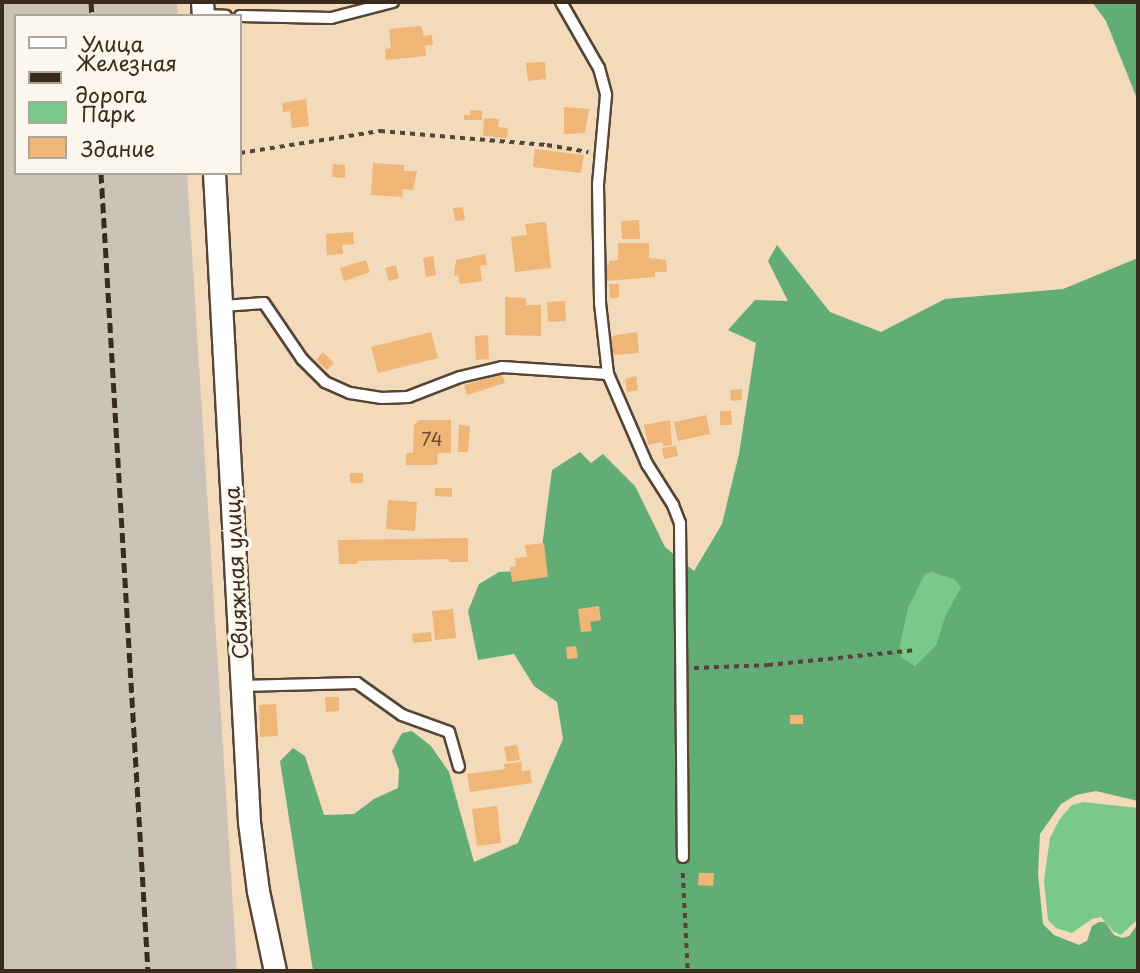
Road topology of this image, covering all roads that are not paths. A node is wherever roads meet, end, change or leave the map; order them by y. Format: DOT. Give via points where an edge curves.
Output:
graph roads {
  1 [pos="393,2"];
  2 [pos="561,2"];
  3 [pos="242,16"];
  4 [pos="214,175"];
  5 [pos="223,306"];
  6 [pos="608,374"];
  7 [pos="241,686"];
  8 [pos="459,767"];
  9 [pos="683,857"];
  10 [pos="275,971"];
  1 -- 3 [label="lane" via="331,18"];
  2 -- 6 [label="lane" via="599,68 606,95 598,185 600,303"];
  4 -- 5 [label="street, Свияжная улица"];
  5 -- 6 [label="lane" via="264,303 302,359 325,382 350,393 408,397 502,367"];
  5 -- 7 [label="street, Свияжная улица"];
  6 -- 9 [label="lane" via="647,464 681,523"];
  7 -- 8 [label="lane" via="357,682 402,715 449,732"];
  7 -- 10 [label="street, Свияжная улица" via="249,822"];
}
